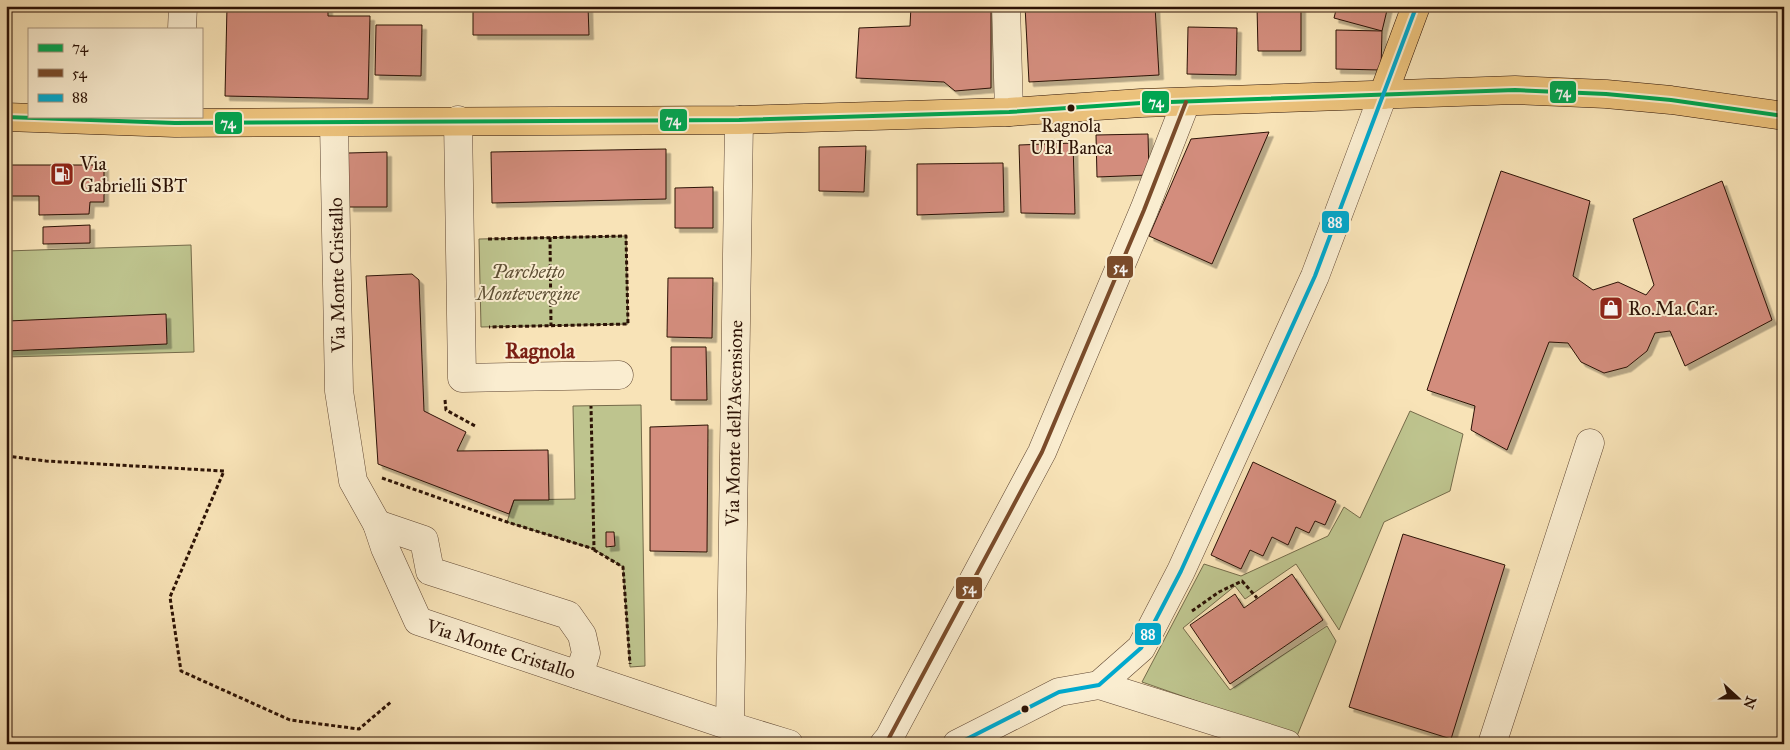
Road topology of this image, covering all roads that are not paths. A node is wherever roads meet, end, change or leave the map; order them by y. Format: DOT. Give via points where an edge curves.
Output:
graph roads {
  1 [pos="183,6"];
  2 [pos="1006,6"];
  3 [pos="1416,6"];
  4 [pos="182,28"];
  5 [pos="1383,95"];
  6 [pos="1186,102"];
  7 [pos="1009,112"];
  8 [pos="1784,116"];
  9 [pos="6,117"];
  10 [pos="28,117"];
  11 [pos="90,118"];
  12 [pos="175,119"];
  13 [pos="458,120"];
  14 [pos="739,120"];
  15 [pos="334,123"];
  16 [pos="619,376"];
  17 [pos="1590,443"];
  18 [pos="377,524"];
  19 [pos="579,675"];
  20 [pos="1100,685"];
  21 [pos="730,726"];
  22 [pos="789,744"];
  23 [pos="884,744"];
  24 [pos="957,744"];
  25 [pos="1287,744"];
  26 [pos="1492,744"];
  1 -- 4 [label="street"];
  2 -- 7 [label="street"];
  3 -- 5 [label="main road"];
  5 -- 6 [label="main road"];
  5 -- 8 [label="main road" via="1515,90 1606,94"];
  5 -- 20 [label="street" via="1315,276 1181,570 1141,648"];
  6 -- 7 [label="main road"];
  6 -- 23 [label="street" via="1042,452"];
  7 -- 14 [label="main road"];
  9 -- 10 [label="main road"];
  11 -- 12 [label="main road"];
  12 -- 15 [label="main road"];
  13 -- 14 [label="main road"];
  13 -- 15 [label="main road"];
  13 -- 16 [label="street" via="462,378"];
  14 -- 21 [label="street, Via Monte dell'Ascensione"];
  15 -- 18 [label="street, Via Monte Cristallo" via="339,391 353,482"];
  17 -- 26 [label="street"];
  18 -- 19 [label="street, Via Monte Cristallo" via="418,621"];
  18 -- 19 [label="street" via="424,540 430,571 568,615 582,635 586,653"];
  19 -- 21 [label="street, Via Monte Cristallo"];
  20 -- 24 [label="street" via="1058,692"];
  20 -- 25 [label="street"];
  21 -- 22 [label="street, Via Monte Cristallo"];
}
